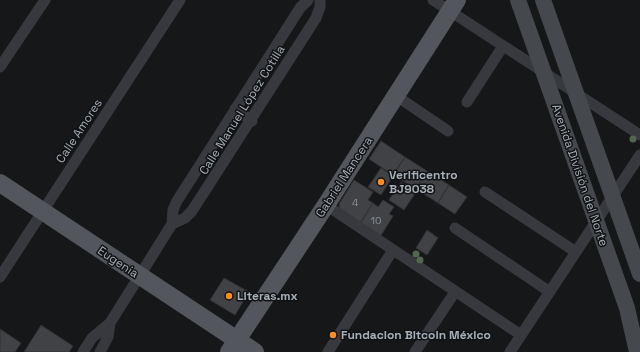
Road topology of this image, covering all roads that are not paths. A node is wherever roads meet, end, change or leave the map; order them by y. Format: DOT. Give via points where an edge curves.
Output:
graph roads {
  1 [pos="45,0"];
  2 [pos="180,0"];
  3 [pos="308,0"];
  4 [pos="320,0"];
  5 [pos="433,0"];
  6 [pos="518,0"];
  7 [pos="543,0"];
  8 [pos="453,5"];
  9 [pos="503,46"];
  10 [pos="0,67"];
  11 [pos="543,72"];
  12 [pos="576,93"];
  13 [pos="395,95"];
  14 [pos="467,102"];
  15 [pos="235,109"];
  16 [pos="252,120"];
  17 [pos="448,131"];
  18 [pos="640,135"];
  19 [pos="640,155"];
  20 [pos="0,183"];
  21 [pos="485,192"];
  22 [pos="613,196"];
  23 [pos="326,205"];
  24 [pos="43,211"];
  25 [pos="597,220"];
  26 [pos="172,224"];
  27 [pos="455,228"];
  28 [pos="393,250"];
  29 [pos="576,252"];
  30 [pos="640,274"];
  31 [pos="0,277"];
  32 [pos="140,277"];
  33 [pos="455,292"];
  34 [pos="550,292"];
  35 [pos="110,323"];
  36 [pos="521,335"];
  37 [pos="232,346"];
  38 [pos="82,352"];
  39 [pos="100,352"];
  40 [pos="255,352"];
  41 [pos="328,352"];
  42 [pos="415,352"];
  43 [pos="510,352"];
  44 [pos="637,352"];
  1 -- 10 [label="street"];
  2 -- 24 [label="street, Calle Amores"];
  3 -- 15 [label="street, Calle Manuel López Cotilla" via="300,8"];
  4 -- 16 [label="street, Calle Manuel López Cotilla" via="316,18"];
  5 -- 8 [label="street"];
  6 -- 11 [label="main road, Avenida División del Norte"];
  7 -- 12 [label="main road, Avenida División del Norte"];
  8 -- 9 [label="street"];
  8 -- 13 [label="main road, Gabriel Mancera"];
  9 -- 11 [label="street"];
  9 -- 14 [label="street"];
  11 -- 12 [label="street"];
  11 -- 25 [label="main road, Avenida División del Norte"];
  12 -- 18 [label="street"];
  12 -- 22 [label="main road, Avenida División del Norte"];
  13 -- 17 [label="street"];
  13 -- 23 [label="main road, Gabriel Mancera"];
  15 -- 16 [label="street"];
  15 -- 26 [label="street, Calle Manuel López Cotilla" via="177,201"];
  16 -- 26 [label="street, Calle Manuel López Cotilla" via="192,211 185,218"];
  19 -- 22 [label="street"];
  20 -- 24 [label="main road, Eugenia"];
  21 -- 29 [label="street"];
  22 -- 25 [label="street"];
  22 -- 30 [label="main road, Avenida División del Norte"];
  23 -- 28 [label="street"];
  23 -- 37 [label="main road, Gabriel Mancera"];
  24 -- 31 [label="street, Calle Amores"];
  24 -- 32 [label="main road, Eugenia"];
  25 -- 29 [label="street"];
  25 -- 44 [label="main road, Avenida División del Norte" via="627,308"];
  26 -- 32 [label="street, Calle Manuel López Cotilla"];
  27 -- 34 [label="street"];
  28 -- 33 [label="street"];
  28 -- 41 [label="street"];
  29 -- 34 [label="street"];
  32 -- 35 [label="street, Calle Manuel López Cotilla"];
  32 -- 37 [label="main road, Eugenia"];
  33 -- 36 [label="street"];
  33 -- 42 [label="street"];
  34 -- 36 [label="street"];
  35 -- 38 [label="street, Calle Manuel López Cotilla" via="92,338"];
  35 -- 39 [label="street, Calle Manuel López Cotilla" via="108,337"];
  36 -- 43 [label="street"];
  37 -- 40 [label="main road, Eugenia"];
}
